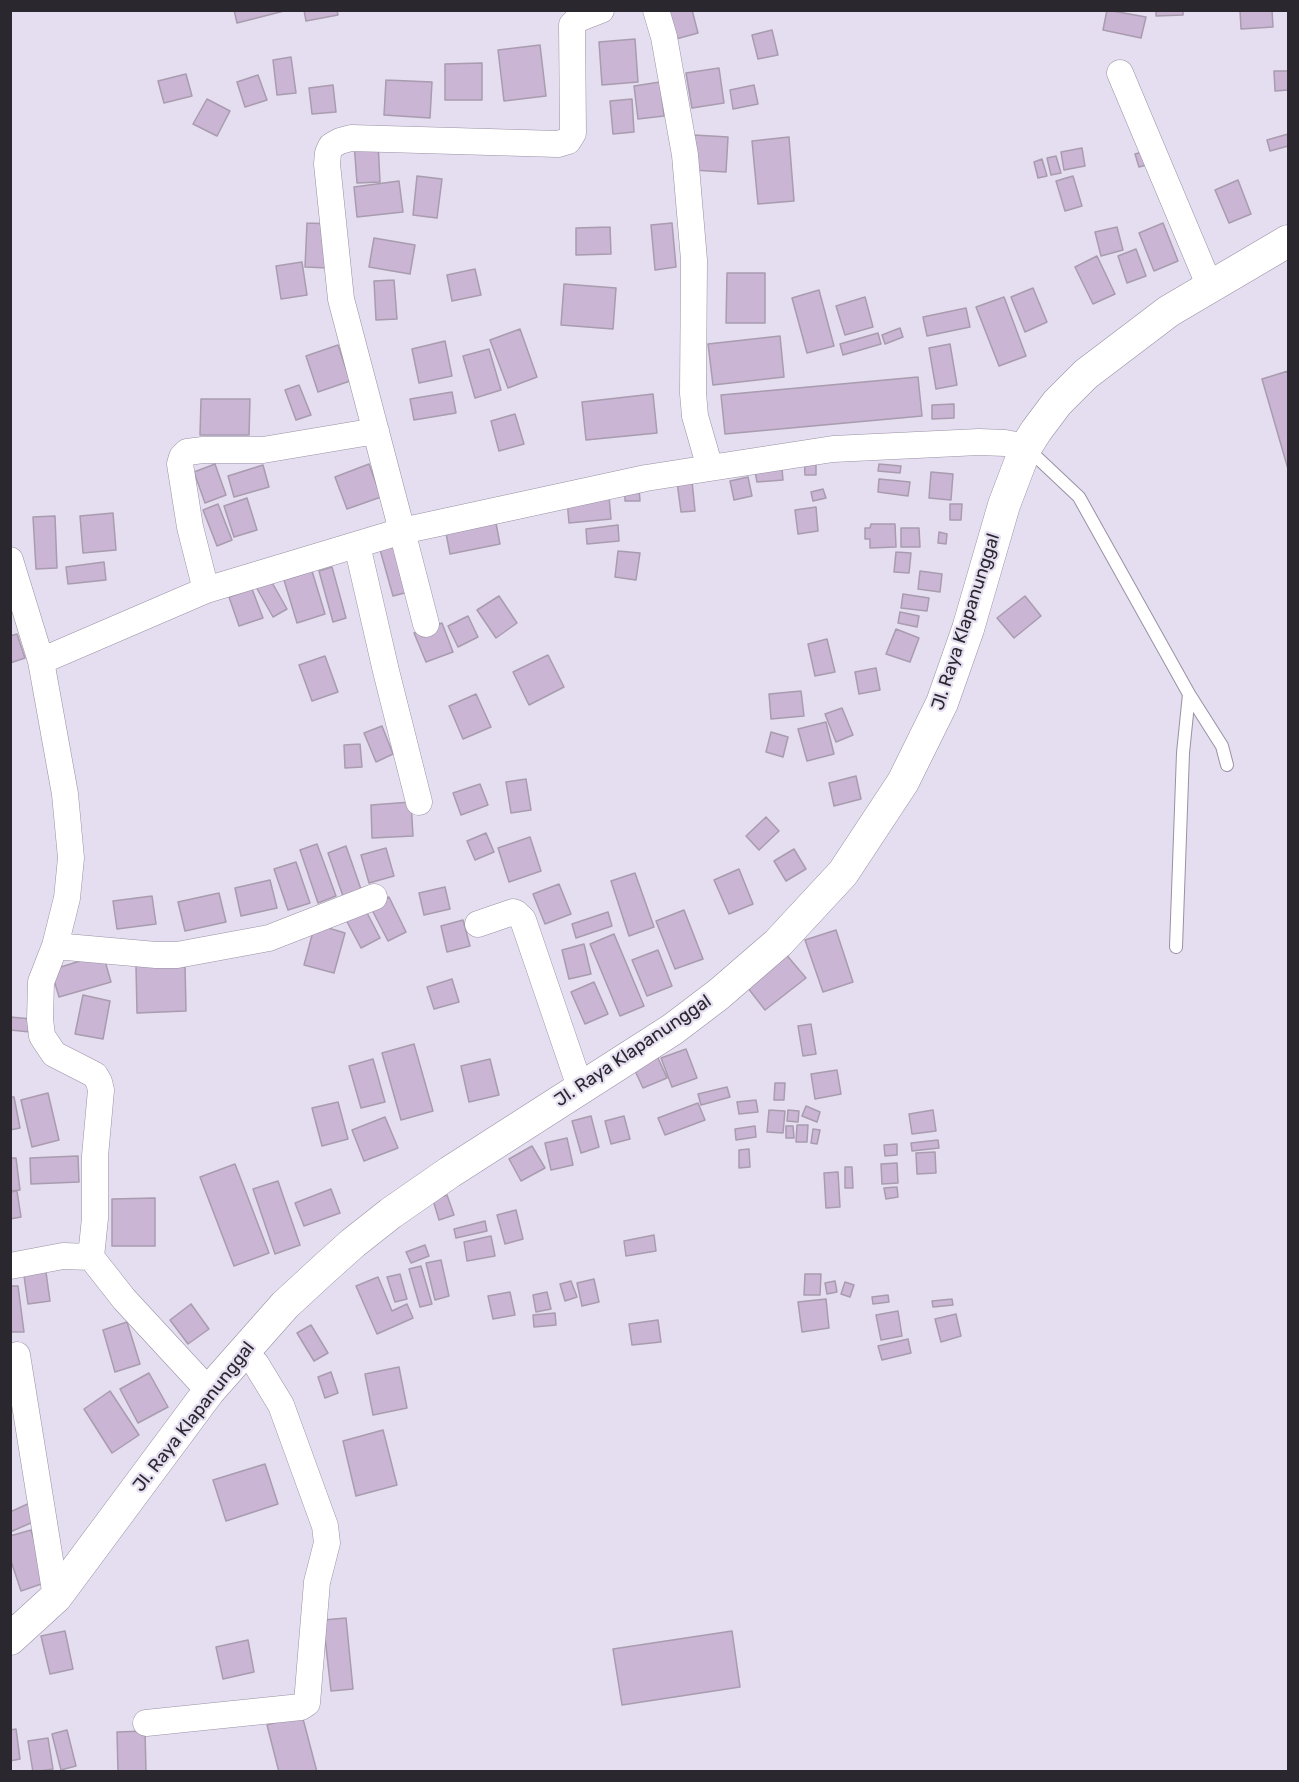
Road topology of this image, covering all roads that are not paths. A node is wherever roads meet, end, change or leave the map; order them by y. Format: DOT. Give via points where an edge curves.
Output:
graph roads {
  1 [pos="601,10"];
  2 [pos="656,10"];
  3 [pos="1120,74"];
  4 [pos="1288,241"];
  5 [pos="1210,287"];
  6 [pos="376,431"];
  7 [pos="1026,447"];
  8 [pos="710,468"];
  9 [pos="402,531"];
  10 [pos="357,545"];
  11 [pos="10,560"];
  12 [pos="206,590"];
  13 [pos="426,624"];
  14 [pos="41,661"];
  15 [pos="1189,694"];
  16 [pos="1227,765"];
  17 [pos="419,802"];
  18 [pos="374,897"];
  19 [pos="478,924"];
  20 [pos="55,946"];
  21 [pos="1176,947"];
  22 [pos="580,1087"];
  23 [pos="91,1257"];
  24 [pos="10,1266"];
  25 [pos="243,1352"];
  26 [pos="17,1355"];
  27 [pos="209,1391"];
  28 [pos="56,1597"];
  29 [pos="10,1639"];
  30 [pos="146,1723"];
  1 -- 6 [label="street" via="572,25 573,132 567,141 558,144 351,138 331,146 327,153 341,299"];
  2 -- 8 [label="street" via="685,155 694,260 693,393"];
  3 -- 5 [label="street"];
  4 -- 5 [label="street, Jl. Raya Klapanunggal"];
  5 -- 7 [label="street, Jl. Raya Klapanunggal" via="1169,311 1086,374 1057,403"];
  6 -- 9 [label="street"];
  6 -- 12 [label="street" via="263,450 187,452 180,464"];
  7 -- 8 [label="street" via="979,442 834,449"];
  7 -- 15 [label="lane" via="1079,497"];
  7 -- 22 [label="street, Jl. Raya Klapanunggal" via="942,704 903,782 843,873 778,943 719,994 673,1029"];
  8 -- 9 [label="street" via="646,478"];
  9 -- 10 [label="street"];
  9 -- 13 [label="street"];
  10 -- 12 [label="street"];
  10 -- 17 [label="street"];
  11 -- 14 [label="street"];
  12 -- 14 [label="street"];
  14 -- 20 [label="street" via="65,794 71,858 67,898"];
  15 -- 16 [label="lane" via="1222,746"];
  15 -- 21 [label="lane"];
  18 -- 20 [label="street" via="269,938 177,955"];
  19 -- 22 [label="street" via="513,912 523,920"];
  20 -- 23 [label="street" via="41,982 42,1036 54,1054 95,1075 101,1090"];
  22 -- 25 [label="street, Jl. Raya Klapanunggal" via="450,1172 353,1243 285,1305"];
  23 -- 24 [label="street" via="63,1256"];
  23 -- 27 [label="street"];
  25 -- 27 [label="street, Jl. Raya Klapanunggal"];
  25 -- 30 [label="street" via="256,1364 281,1405 325,1526 327,1543 317,1582 307,1703 301,1707"];
  26 -- 28 [label="street"];
  27 -- 28 [label="street, Jl. Raya Klapanunggal"];
  28 -- 29 [label="street, Jl. Raya Klapanunggal"];
}
